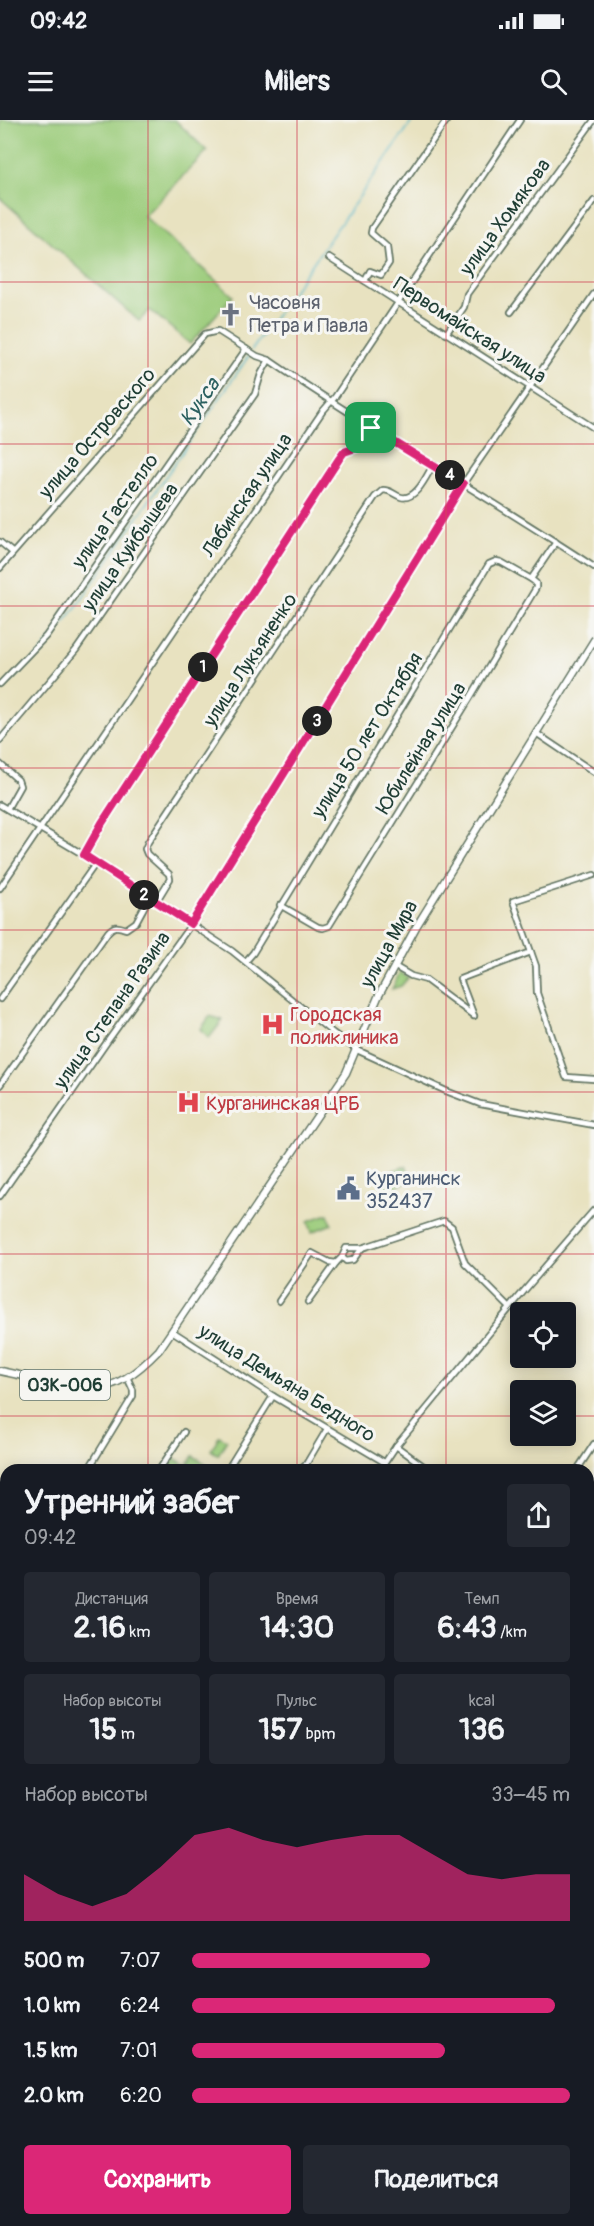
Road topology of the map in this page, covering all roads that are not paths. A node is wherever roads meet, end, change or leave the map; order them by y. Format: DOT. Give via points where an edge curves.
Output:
graph roads {
  1 [pos="447,120"];
  2 [pos="520,120"];
  3 [pos="594,120"];
  4 [pos="594,201"];
  5 [pos="329,258"];
  6 [pos="365,281"];
  7 [pos="594,294"];
  8 [pos="397,302"];
  9 [pos="511,312"];
  10 [pos="446,334"];
  11 [pos="248,350"];
  12 [pos="269,360"];
  13 [pos="529,387"];
  14 [pos="331,402"];
  15 [pos="371,428"];
  16 [pos="594,428"];
  17 [pos="434,465"];
  18 [pos="463,484"];
  19 [pos="0,542"];
  20 [pos="556,542"];
  21 [pos="12,552"];
  22 [pos="0,567"];
  23 [pos="594,567"];
  24 [pos="531,579"];
  25 [pos="594,640"];
  26 [pos="0,684"];
  27 [pos="536,733"];
  28 [pos="0,740"];
  29 [pos="0,764"];
  30 [pos="594,772"];
  31 [pos="0,805"];
  32 [pos="7,809"];
  33 [pos="39,829"];
  34 [pos="84,855"];
  35 [pos="96,863"];
  36 [pos="594,875"];
  37 [pos="0,888"];
  38 [pos="149,898"];
  39 [pos="156,902"];
  40 [pos="280,905"];
  41 [pos="191,924"];
  42 [pos="531,952"];
  43 [pos="246,961"];
  44 [pos="394,966"];
  45 [pos="0,999"];
  46 [pos="357,1050"];
  47 [pos="594,1079"];
  48 [pos="0,1084"];
  49 [pos="594,1125"];
  50 [pos="0,1196"];
  51 [pos="594,1210"];
  52 [pos="362,1248"];
  53 [pos="342,1257"];
  54 [pos="336,1263"];
  55 [pos="279,1301"];
  56 [pos="308,1302"];
  57 [pos="515,1302"];
  58 [pos="510,1308"];
  59 [pos="172,1331"];
  60 [pos="0,1371"];
  61 [pos="127,1377"];
  62 [pos="273,1396"];
  63 [pos="327,1429"];
  64 [pos="184,1432"];
  65 [pos="594,1444"];
  66 [pos="396,1446"];
  67 [pos="384,1462"];
  68 [pos="92,1464"];
  69 [pos="163,1464"];
  70 [pos="231,1464"];
  71 [pos="306,1464"];
  72 [pos="421,1464"];
  73 [pos="581,1464"];
  1 -- 6 [label="street" via="372,228 372,233 387,247 390,263 381,275 370,271"];
  2 -- 8 [label="street, Лабинская улица"];
  3 -- 10 [label="street, улица Хомякова" via="467,294 464,307"];
  4 -- 9 [label="street"];
  5 -- 6 [label="street, Первомайская улица"];
  6 -- 8 [label="street, Первомайская улица"];
  7 -- 13 [label="street, улица Степана Разина"];
  8 -- 10 [label="street, Первомайская улица"];
  8 -- 14 [label="street, Лабинская улица"];
  10 -- 13 [label="street, Первомайская улица"];
  11 -- 12 [label="street"];
  11 -- 21 [label="street, улица Островского" via="218,331 205,334"];
  11 -- 26 [label="street, улица Гастелло" via="46,636"];
  12 -- 14 [label="street"];
  12 -- 28 [label="street, улица Куйбышева" via="255,394 76,650"];
  13 -- 16 [label="street, Первомайская улица"];
  13 -- 18 [label="street, улица Степана Разина"];
  14 -- 15 [label="street"];
  14 -- 33 [label="street, Лабинская улица"];
  15 -- 17 [label="street"];
  15 -- 34 [label="street" via="358,447 344,452 339,459"];
  17 -- 18 [label="street"];
  17 -- 39 [label="street, улица Лукьяненко" via="409,497 402,498 388,490 375,497 148,842 147,854 170,879"];
  18 -- 20 [label="street"];
  18 -- 41 [label="street, улица Степана Разина"];
  19 -- 21 [label="street"];
  20 -- 23 [label="street"];
  20 -- 24 [label="street, Юбилейная улица"];
  21 -- 22 [label="street, улица Островского"];
  24 -- 40 [label="street, улица 50 лет Октября" via="501,562 489,564"];
  24 -- 40 [label="street, Юбилейная улица" via="536,588 329,926 318,927"];
  25 -- 27 [label="main road, улица Мира / 03К-006"];
  27 -- 30 [label="street"];
  27 -- 44 [label="main road, улица Мира / 03К-006"];
  29 -- 32 [label="street" via="20,786"];
  31 -- 32 [label="street"];
  32 -- 33 [label="street"];
  33 -- 34 [label="street"];
  33 -- 37 [label="street, Лабинская улица"];
  34 -- 35 [label="street"];
  35 -- 38 [label="street"];
  35 -- 45 [label="street"];
  36 -- 42 [label="street" via="513,901"];
  38 -- 39 [label="street"];
  38 -- 48 [label="street" via="131,927 112,927"];
  39 -- 41 [label="street"];
  40 -- 43 [label="street, улица 50 лет Октября"];
  41 -- 43 [label="street"];
  41 -- 50 [label="street, улица Степана Разина"];
  42 -- 44 [label="street" via="460,979 474,1016 426,980"];
  42 -- 47 [label="street" via="537,993 566,1077"];
  43 -- 46 [label="street"];
  44 -- 46 [label="main road, улица Мира / 03К-006"];
  46 -- 49 [label="street" via="480,1104"];
  46 -- 59 [label="main road, улица Мира / 03К-006" via="346,1073"];
  51 -- 57 [label="street"];
  52 -- 53 [label="street" via="350,1246"];
  52 -- 53 [label="street" via="353,1260"];
  52 -- 58 [label="street" via="444,1221 452,1227 465,1263"];
  53 -- 54 [label="street"];
  54 -- 55 [label="street" via="312,1253"];
  54 -- 56 [label="street"];
  58 -- 66 [label="street"];
  59 -- 61 [label="main road, улица Мира / 03К-006" via="159,1350"];
  59 -- 62 [label="street, улица Демьяна Бедного"];
  60 -- 61 [label="main road, 03К-006" via="85,1389 107,1388"];
  61 -- 68 [label="street" via="133,1396"];
  62 -- 63 [label="street, улица Демьяна Бедного"];
  62 -- 70 [label="street"];
  63 -- 67 [label="street, улица Демьяна Бедного"];
  63 -- 71 [label="street"];
  64 -- 69 [label="street"];
  65 -- 73 [label="street"];
  66 -- 67 [label="street"];
  66 -- 72 [label="street, улица Демьяна Бедного"];
}
